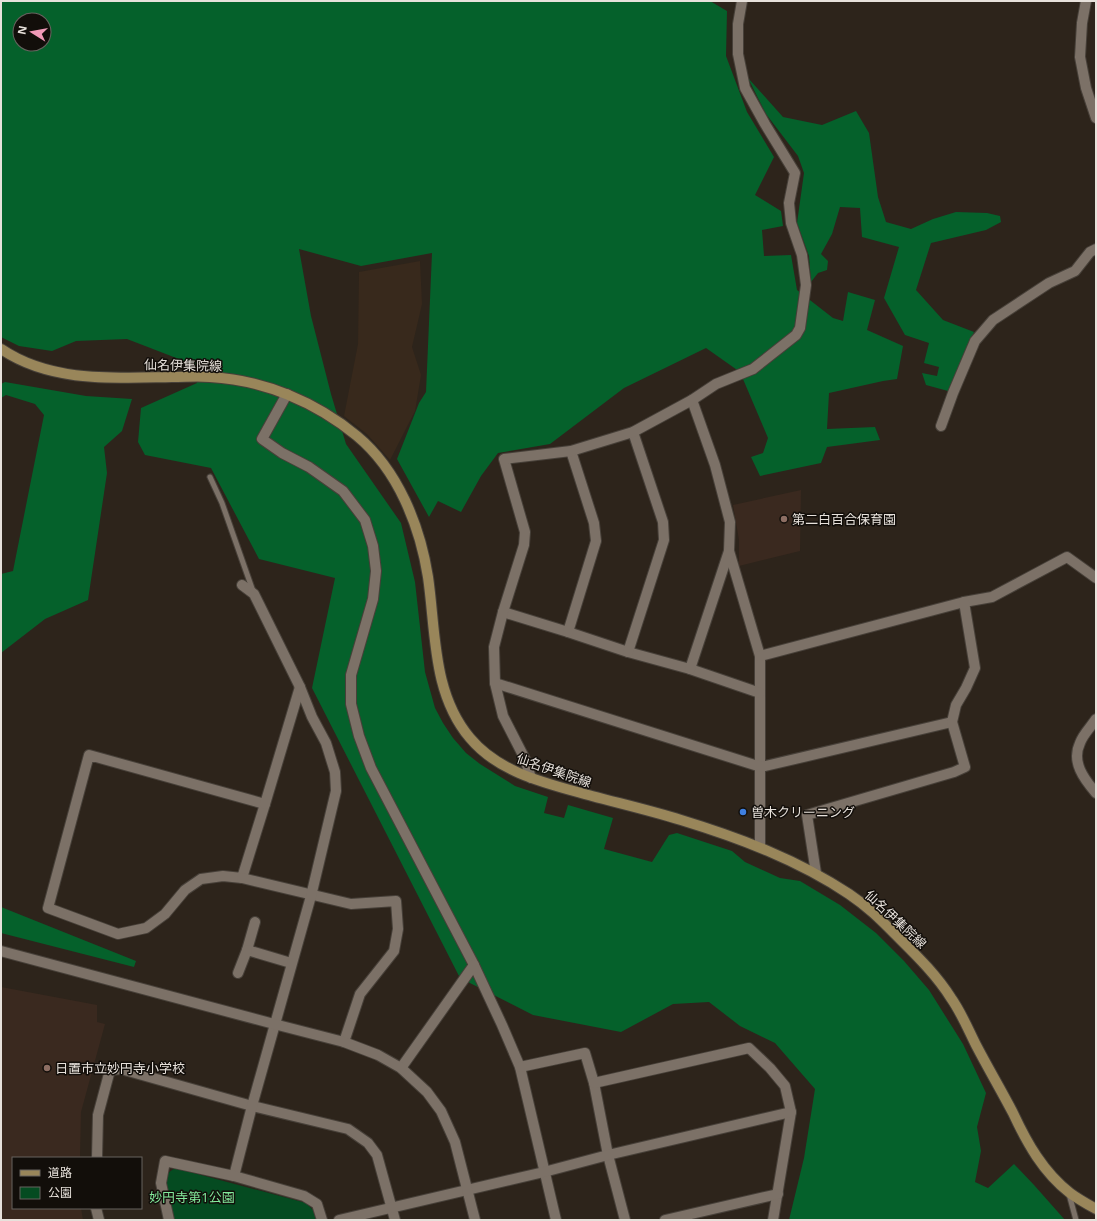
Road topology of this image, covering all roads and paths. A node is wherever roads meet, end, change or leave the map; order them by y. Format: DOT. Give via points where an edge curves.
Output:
graph roads {
  1 [pos="742,1"];
  2 [pos="1086,1"];
  3 [pos="1096,118"];
  4 [pos="1096,250"];
  5 [pos="1,348"];
  6 [pos="287,394"];
  7 [pos="692,400"];
  8 [pos="941,426"];
  9 [pos="633,432"];
  10 [pos="571,451"];
  11 [pos="210,477"];
  12 [pos="729,551"];
  13 [pos="1096,578"];
  14 [pos="242,585"];
  15 [pos="254,594"];
  16 [pos="964,602"];
  17 [pos="503,612"];
  18 [pos="568,632"];
  19 [pos="628,652"];
  20 [pos="760,656"];
  21 [pos="690,669"];
  22 [pos="494,683"];
  23 [pos="300,687"];
  24 [pos="760,693"];
  25 [pos="1096,719"];
  26 [pos="952,722"];
  27 [pos="761,767"];
  28 [pos="530,778"];
  29 [pos="1096,793"];
  30 [pos="265,804"];
  31 [pos="760,847"];
  32 [pos="816,873"];
  33 [pos="242,878"];
  34 [pos="310,896"];
  35 [pos="255,922"];
  36 [pos="1,950"];
  37 [pos="247,950"];
  38 [pos="291,963"];
  39 [pos="474,965"];
  40 [pos="238,973"];
  41 [pos="274,1024"];
  42 [pos="344,1042"];
  43 [pos="520,1067"];
  44 [pos="401,1068"];
  45 [pos="594,1083"];
  46 [pos="252,1106"];
  47 [pos="791,1112"];
  48 [pos="608,1155"];
  49 [pos="97,1157"];
  50 [pos="544,1172"];
  51 [pos="234,1176"];
  52 [pos="467,1189"];
  53 [pos="1069,1193"];
  54 [pos="778,1194"];
  55 [pos="392,1207"];
  56 [pos="96,1209"];
  57 [pos="1096,1209"];
  58 [pos="99,1220"];
  59 [pos="169,1220"];
  60 [pos="322,1220"];
  61 [pos="339,1220"];
  62 [pos="395,1220"];
  63 [pos="475,1220"];
  64 [pos="556,1220"];
  65 [pos="625,1220"];
  66 [pos="665,1220"];
  67 [pos="773,1220"];
  68 [pos="1076,1220"];
  1 -- 7 [label="street" via="738,24 738,54 745,88 795,173 789,203 791,222 802,255 806,286 800,328 796,335 753,369 716,384"];
  2 -- 3 [label="street" via="1080,57 1086,88"];
  4 -- 8 [label="street" via="1090,252 1075,271 1049,283 993,320 975,341"];
  5 -- 6 [label="main road, 仙名伊集院線" via="32,365 68,374 112,378 209,376 234,379"];
  6 -- 28 [label="main road, 仙名伊集院線" via="332,417 360,438 396,484 424,555 437,662 448,703 457,720 480,750"];
  6 -- 39 [label="street" via="262,439 343,491 365,520 374,546 376,571 373,599 351,675 351,704 359,736 371,768"];
  7 -- 9 [label="street"];
  7 -- 12 [label="street" via="715,465 730,522"];
  9 -- 10 [label="street"];
  9 -- 19 [label="street" via="663,522 664,540"];
  10 -- 17 [label="street" via="504,459 525,532 524,545"];
  10 -- 18 [label="street" via="594,523 596,541"];
  11 -- 15 [label="lane" via="222,503"];
  12 -- 20 [label="street"];
  12 -- 21 [label="street"];
  13 -- 16 [label="street" via="1067,557 992,597"];
  14 -- 15 [label="street"];
  15 -- 23 [label="street"];
  16 -- 20 [label="street"];
  16 -- 26 [label="street" via="975,668 956,705"];
  17 -- 18 [label="street"];
  17 -- 22 [label="street" via="494,647"];
  18 -- 19 [label="street"];
  19 -- 21 [label="street"];
  20 -- 24 [label="street"];
  21 -- 24 [label="street"];
  22 -- 27 [label="street"];
  22 -- 28 [label="street" via="503,716 525,759"];
  23 -- 30 [label="street"];
  23 -- 34 [label="street" via="326,743 335,772 336,791"];
  24 -- 27 [label="street"];
  25 -- 29 [label="street" via="1080,742 1077,752 1078,766 1084,779"];
  26 -- 27 [label="street"];
  26 -- 32 [label="street" via="966,767 807,815"];
  27 -- 31 [label="street"];
  28 -- 31 [label="main road, 仙名伊集院線" via="679,820"];
  30 -- 33 [label="street"];
  30 -- 33 [label="street" via="89,755 48,908 118,934 146,928 165,914 185,890 201,879 223,876"];
  31 -- 32 [label="main road, 仙名伊集院線"];
  32 -- 53 [label="main road, 仙名伊集院線" via="868,908 936,977 952,999 1037,1158"];
  33 -- 34 [label="street"];
  34 -- 38 [label="street"];
  34 -- 42 [label="street" via="351,904 396,901 398,928 394,951 360,994"];
  35 -- 37 [label="street"];
  36 -- 41 [label="street"];
  37 -- 38 [label="street"];
  37 -- 40 [label="street"];
  38 -- 41 [label="street"];
  39 -- 43 [label="street"];
  39 -- 44 [label="street"];
  41 -- 42 [label="street"];
  41 -- 46 [label="street"];
  42 -- 44 [label="street" via="378,1055"];
  43 -- 45 [label="street" via="585,1053"];
  43 -- 50 [label="street"];
  44 -- 52 [label="street" via="427,1092 441,1111 455,1142"];
  45 -- 47 [label="street" via="749,1048 785,1086"];
  45 -- 48 [label="street"];
  46 -- 49 [label="street" via="121,1069 110,1070 98,1115"];
  46 -- 51 [label="street"];
  46 -- 55 [label="street" via="348,1129 368,1143 378,1155"];
  47 -- 48 [label="street"];
  47 -- 54 [label="street"];
  48 -- 50 [label="street"];
  48 -- 65 [label="street"];
  50 -- 52 [label="street"];
  50 -- 64 [label="street"];
  51 -- 59 [label="street" via="164,1161 161,1183"];
  51 -- 60 [label="street" via="304,1196 317,1204"];
  52 -- 55 [label="street"];
  52 -- 63 [label="street"];
  53 -- 57 [label="main road, 仙名伊集院線"];
  53 -- 68 [label="lane"];
  54 -- 66 [label="street"];
  54 -- 67 [label="street"];
  55 -- 61 [label="street"];
  55 -- 62 [label="street"];
  56 -- 58 [label="street"];
}
